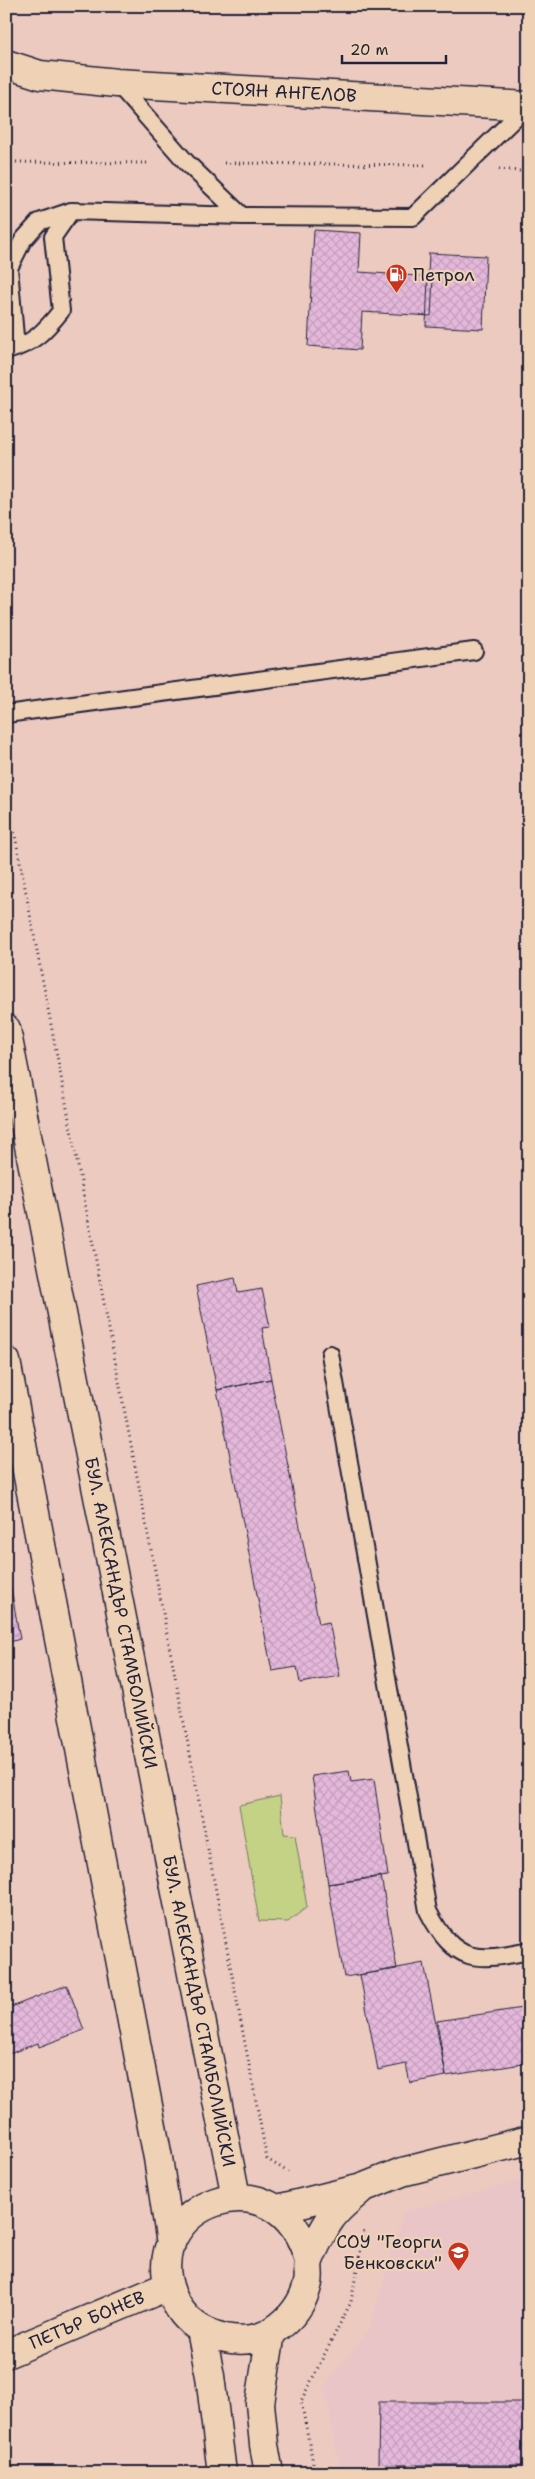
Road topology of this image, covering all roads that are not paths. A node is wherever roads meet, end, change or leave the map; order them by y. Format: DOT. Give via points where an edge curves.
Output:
graph roads {
  1 [pos="6,64"];
  2 [pos="40,75"];
  3 [pos="6,81"];
  4 [pos="117,83"];
  5 [pos="528,106"];
  6 [pos="71,210"];
  7 [pos="242,216"];
  8 [pos="11,350"];
  9 [pos="474,651"];
  10 [pos="6,714"];
  11 [pos="6,1029"];
  12 [pos="330,1354"];
  13 [pos="6,1361"];
  14 [pos="529,1952"];
  15 [pos="529,2140"];
  16 [pos="362,2188"];
  17 [pos="236,2197"];
  18 [pos="277,2209"];
  19 [pos="171,2244"];
  20 [pos="309,2261"];
  21 [pos="168,2286"];
  22 [pos="201,2330"];
  23 [pos="271,2332"];
  24 [pos="6,2354"];
  25 [pos="222,2473"];
  26 [pos="269,2473"];
  1 -- 2 [label="main road, СТОЯН АНГЕЛОВ"];
  2 -- 3 [label="main road, СТОЯН АНГЕЛОВ"];
  2 -- 4 [label="main road, СТОЯН АНГЕЛОВ"];
  4 -- 5 [label="main road, СТОЯН АНГЕЛОВ"];
  4 -- 7 [label="lane" via="187,163"];
  5 -- 7 [label="lane" via="413,217"];
  6 -- 7 [label="lane"];
  6 -- 8 [label="lane" via="39,222 23,240 9,268"];
  6 -- 8 [label="lane" via="53,237 61,311 41,335"];
  9 -- 10 [label="lane"];
  11 -- 17 [label="main road, БУЛ. АЛЕКСАНДЪР СТАМБОЛИЙСКИ"];
  12 -- 14 [label="lane" via="428,1911 451,1945 470,1956 490,1959"];
  13 -- 19 [label="main road" via="158,2158"];
  15 -- 16 [label="main road" via="402,2172"];
  16 -- 18 [label="main road"];
  16 -- 20 [label="main road" via="332,2217"];
  17 -- 18 [label="main road" via="257,2200"];
  17 -- 19 [label="main road" via="196,2210 181,2225"];
  18 -- 20 [label="main road" via="304,2241"];
  19 -- 21 [label="main road" via="166,2265"];
  20 -- 23 [label="main road" via="308,2283 301,2303 288,2320"];
  21 -- 22 [label="main road" via="186,2318"];
  21 -- 24 [label="main road, ПЕТЪР БОНЕВ"];
  22 -- 23 [label="main road" via="236,2340"];
  22 -- 25 [label="main road"];
  23 -- 26 [label="main road" via="260,2403"];
}
